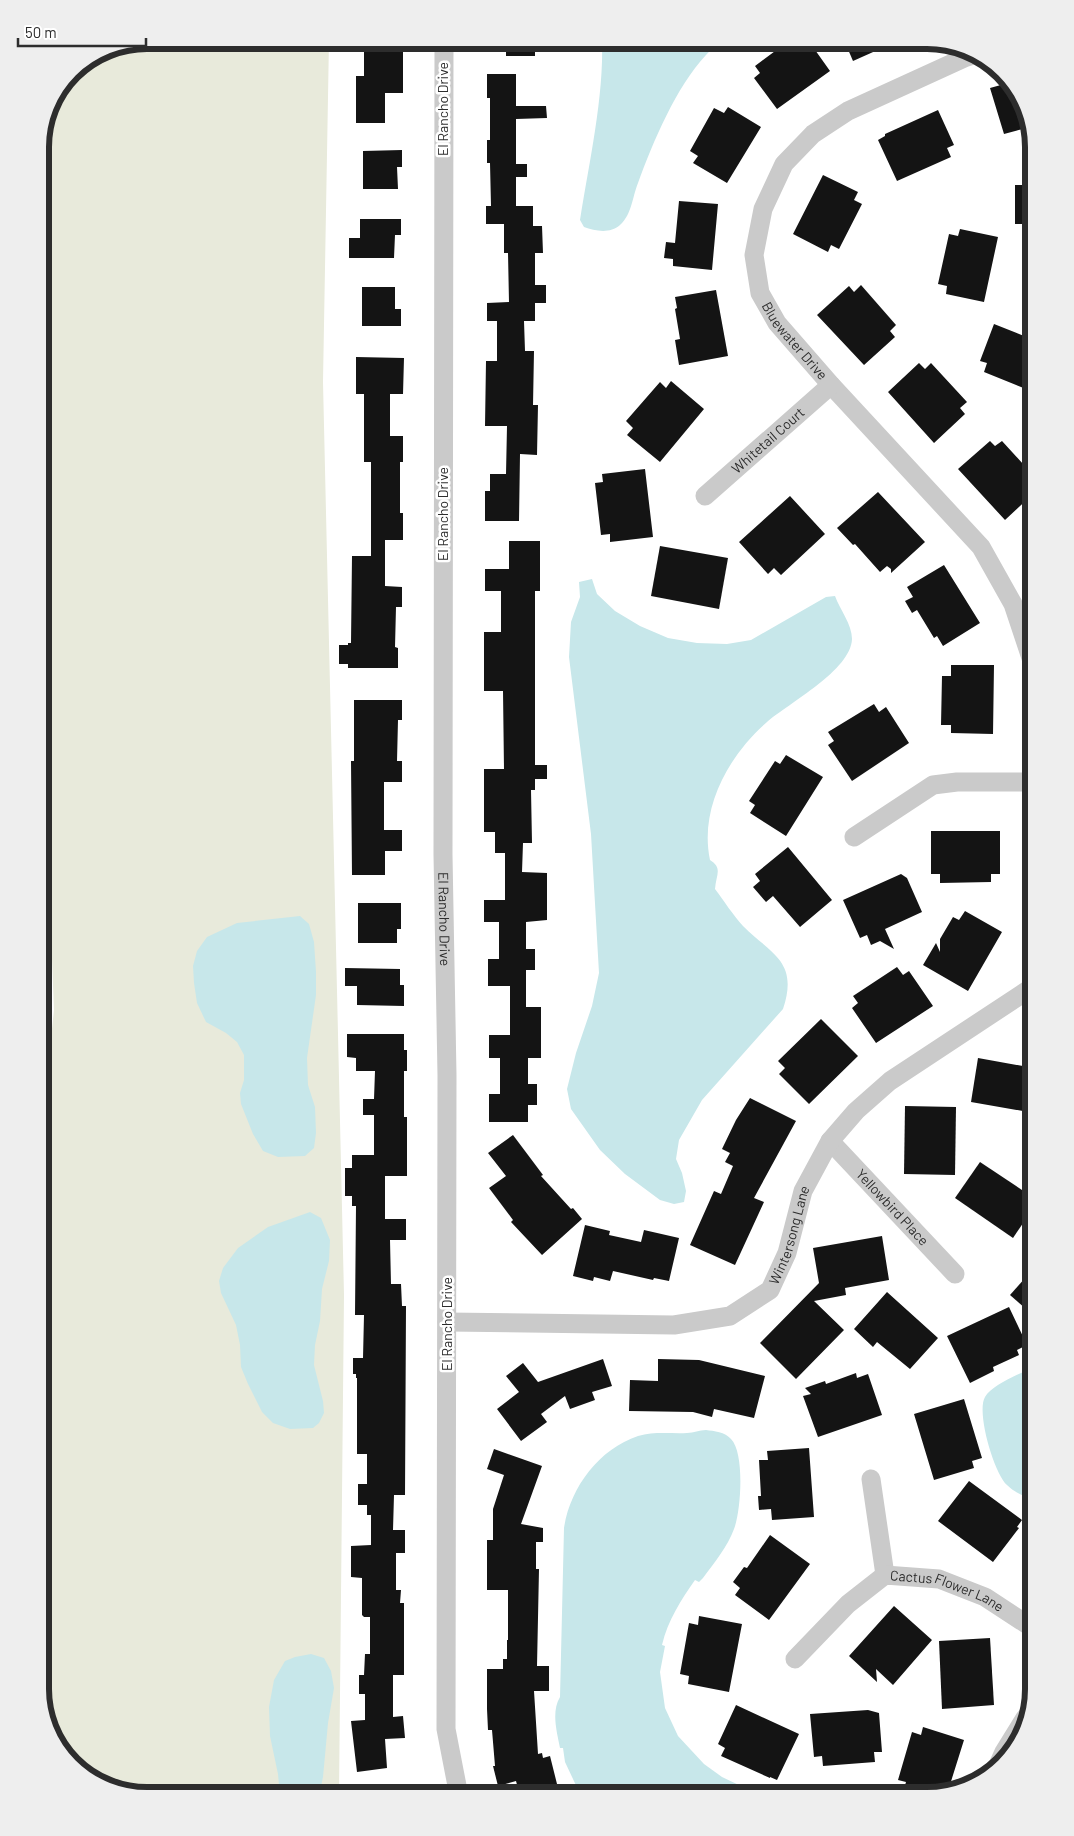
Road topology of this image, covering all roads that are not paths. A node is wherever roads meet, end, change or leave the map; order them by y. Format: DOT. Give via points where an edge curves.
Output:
graph roads {
  1 [pos="444,49"];
  2 [pos="968,58"];
  3 [pos="831,385"];
  4 [pos="705,496"];
  5 [pos="1025,640"];
  6 [pos="1025,782"];
  7 [pos="854,837"];
  8 [pos="1025,992"];
  9 [pos="830,1142"];
  10 [pos="954,1274"];
  11 [pos="447,1322"];
  12 [pos="871,1479"];
  13 [pos="885,1575"];
  14 [pos="1025,1623"];
  15 [pos="795,1659"];
  16 [pos="456,1787"];
  1 -- 11 [label="street, El Rancho Drive" via="443,854"];
  2 -- 3 [label="street, Bluewater Drive" via="848,111 813,134 784,164 762,209 754,255 760,293 777,324"];
  3 -- 4 [label="street, Whitetail Court"];
  3 -- 5 [label="street, Bluewater Drive" via="980,547 1013,604"];
  6 -- 7 [label="street" via="933,785"];
  8 -- 9 [label="street, Wintersong Lane" via="890,1081 856,1111"];
  9 -- 10 [label="street, Yellowbird Place"];
  9 -- 11 [label="street, Wintersong Lane" via="803,1191 787,1253 770,1290 730,1316 674,1325"];
  11 -- 16 [label="street, El Rancho Drive" via="446,1729"];
  12 -- 13 [label="street"];
  13 -- 14 [label="street, Cactus Flower Lane" via="939,1579 985,1597"];
  13 -- 15 [label="street, Cactus Flower Lane" via="848,1604"];
}
